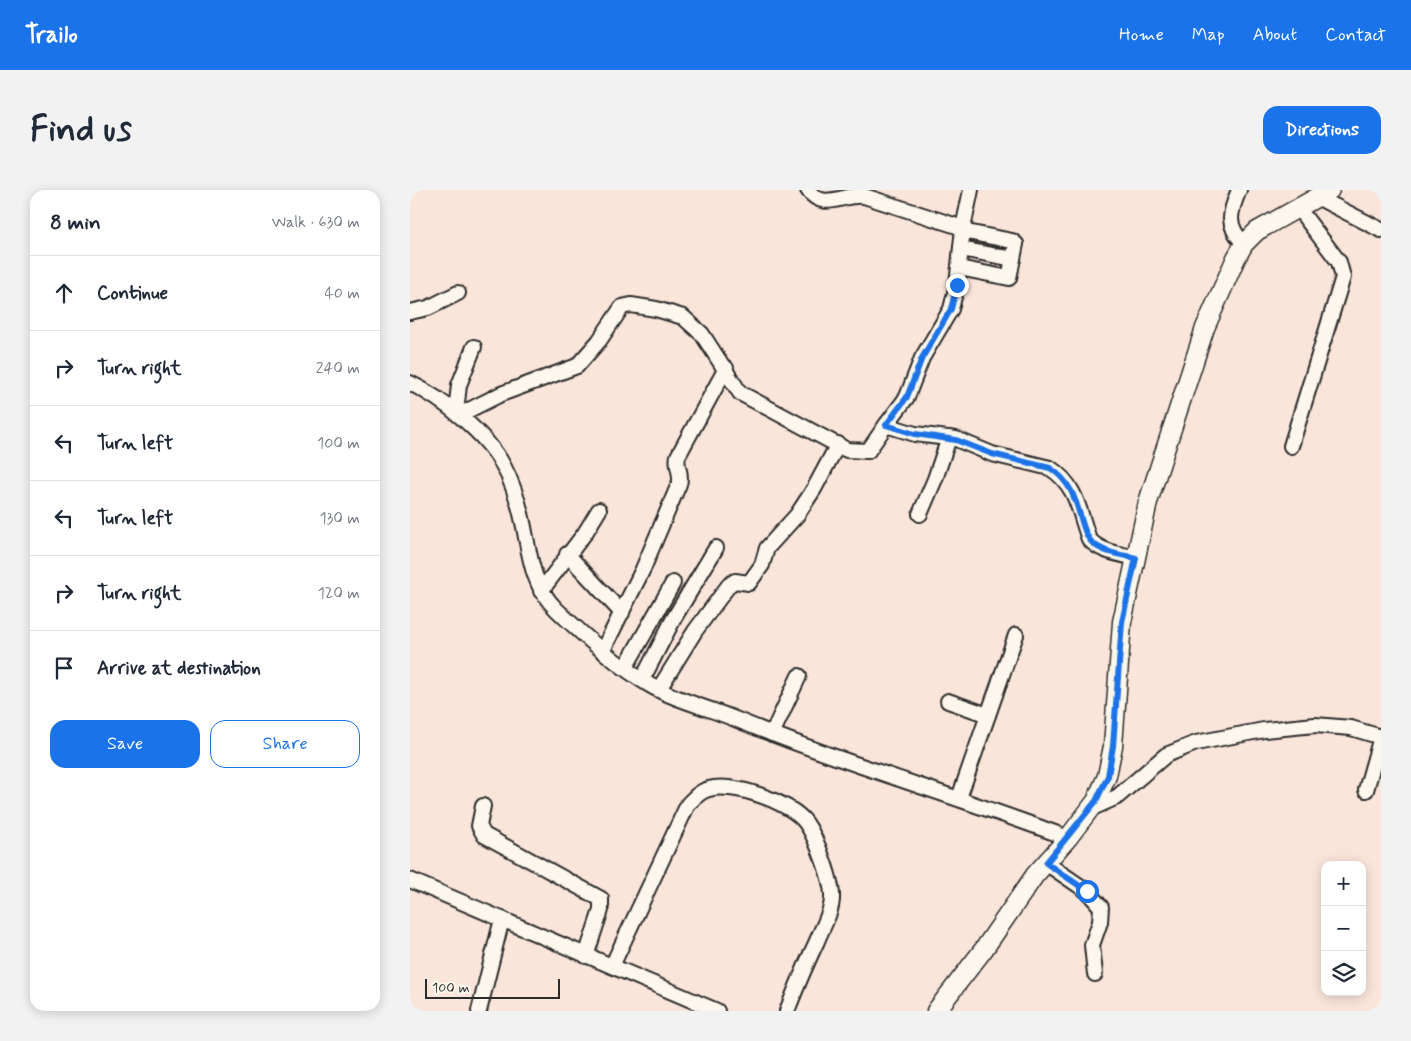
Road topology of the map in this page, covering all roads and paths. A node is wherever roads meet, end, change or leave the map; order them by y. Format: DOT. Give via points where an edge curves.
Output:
graph roads {
  1 [pos="808,190"];
  2 [pos="970,190"];
  3 [pos="1239,190"];
  4 [pos="1323,194"];
  5 [pos="1298,208"];
  6 [pos="962,229"];
  7 [pos="1381,230"];
  8 [pos="1244,244"];
  9 [pos="960,249"];
  10 [pos="1013,259"];
  11 [pos="959,268"];
  12 [pos="458,292"];
  13 [pos="410,312"];
  14 [pos="474,347"];
  15 [pos="726,368"];
  16 [pos="410,383"];
  17 [pos="458,414"];
  18 [pos="886,425"];
  19 [pos="949,438"];
  20 [pos="838,444"];
  21 [pos="1291,446"];
  22 [pos="599,510"];
  23 [pos="920,514"];
  24 [pos="716,548"];
  25 [pos="567,554"];
  26 [pos="1136,558"];
  27 [pos="673,583"];
  28 [pos="541,591"];
  29 [pos="622,613"];
  30 [pos="1016,635"];
  31 [pos="603,650"];
  32 [pos="625,668"];
  33 [pos="799,676"];
  34 [pos="642,680"];
  35 [pos="659,689"];
  36 [pos="948,701"];
  37 [pos="988,715"];
  38 [pos="772,734"];
  39 [pos="1381,737"];
  40 [pos="1366,790"];
  41 [pos="959,798"];
  42 [pos="483,806"];
  43 [pos="1090,809"];
  44 [pos="1068,838"];
  45 [pos="1046,863"];
  46 [pos="410,880"];
  47 [pos="502,919"];
  48 [pos="586,956"];
  49 [pos="612,966"];
  50 [pos="1095,974"];
  51 [pos="479,1011"];
  52 [pos="716,1011"];
  53 [pos="787,1011"];
  54 [pos="936,1011"];
  1 -- 6 [label="street" via="824,202 864,196"];
  2 -- 6 [label="street"];
  3 -- 8 [label="street" via="1230,225"];
  4 -- 5 [label="main road"];
  4 -- 7 [label="street"];
  5 -- 8 [label="main road" via="1257,231"];
  5 -- 21 [label="street" via="1339,262 1343,277"];
  6 -- 9 [label="street"];
  6 -- 10 [label="street" via="1014,241"];
  8 -- 26 [label="main road" via="1205,328 1148,502"];
  9 -- 10 [label="street"];
  9 -- 11 [label="street"];
  10 -- 11 [label="street" via="1007,278"];
  11 -- 18 [label="street" via="951,309 922,358 907,397"];
  12 -- 13 [label="street" via="428,308"];
  14 -- 17 [label="street" via="459,385"];
  15 -- 17 [label="street" via="702,334 683,318 656,309 626,305 617,312 599,341 577,366"];
  15 -- 20 [label="street" via="740,393"];
  15 -- 29 [label="street" via="678,456 676,463 681,480"];
  16 -- 17 [label="street" via="436,396"];
  17 -- 28 [label="street" via="498,456 508,474 517,499 529,558"];
  18 -- 19 [label="street" via="915,434"];
  18 -- 20 [label="street" via="868,451 855,452"];
  19 -- 23 [label="street"];
  19 -- 26 [label="street" via="1000,456 1042,465 1058,473 1072,489 1093,544"];
  20 -- 35 [label="street" via="797,515 764,553 760,569 749,583 735,581 729,585 695,631"];
  22 -- 25 [label="street"];
  24 -- 34 [label="street"];
  25 -- 28 [label="street"];
  25 -- 29 [label="street"];
  26 -- 43 [label="main road" via="1122,622 1111,761 1102,788"];
  27 -- 32 [label="street"];
  28 -- 31 [label="street" via="555,608"];
  29 -- 31 [label="street"];
  30 -- 37 [label="street"];
  31 -- 32 [label="street"];
  32 -- 34 [label="street"];
  33 -- 38 [label="street"];
  34 -- 35 [label="street"];
  35 -- 38 [label="street"];
  36 -- 37 [label="street"];
  37 -- 41 [label="street"];
  38 -- 41 [label="street"];
  39 -- 40 [label="street"];
  39 -- 43 [label="street" via="1351,728 1314,725 1264,730 1196,743 1166,756 1117,797"];
  41 -- 44 [label="street"];
  42 -- 48 [label="street" via="479,826 484,835 601,899 601,910"];
  43 -- 44 [label="main road"];
  44 -- 45 [label="main road"];
  45 -- 50 [label="street" via="1087,891 1101,906 1100,922 1092,945"];
  45 -- 54 [label="main road"];
  46 -- 47 [label="street"];
  47 -- 48 [label="street"];
  47 -- 51 [label="street"];
  48 -- 49 [label="street"];
  49 -- 52 [label="street"];
  49 -- 53 [label="street" via="688,804 708,789 718,788 770,798 806,822 832,894 825,922"];
}
